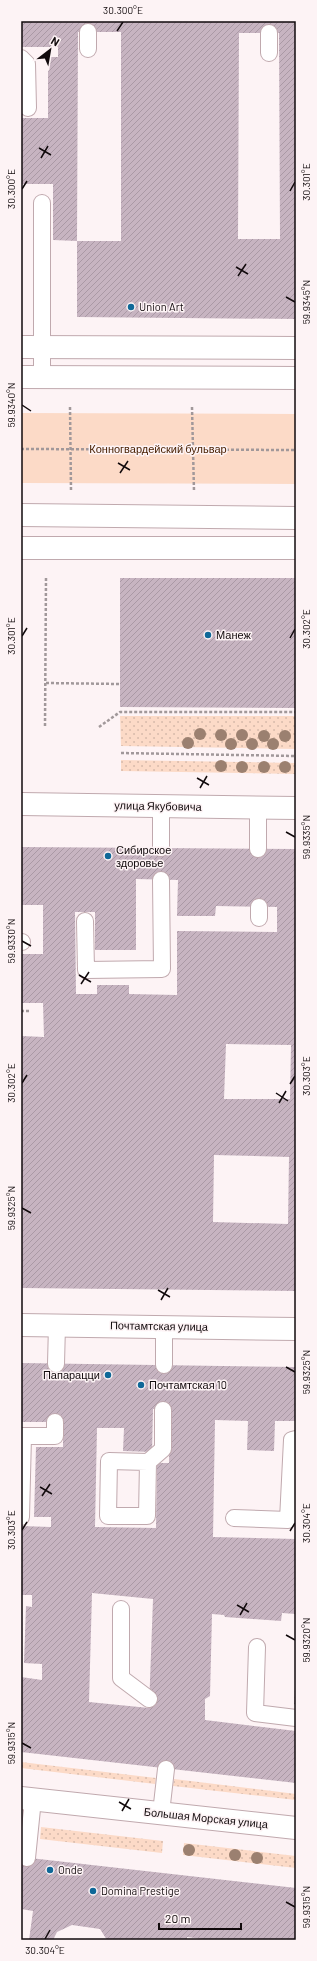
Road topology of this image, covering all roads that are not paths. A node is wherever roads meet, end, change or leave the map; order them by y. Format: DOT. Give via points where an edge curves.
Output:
graph roads {
  1 [pos="88,32"];
  2 [pos="269,33"];
  3 [pos="88,49"];
  4 [pos="268,53"];
  5 [pos="21,58"];
  6 [pos="28,108"];
  7 [pos="42,203"];
  8 [pos="31,347"];
  9 [pos="296,348"];
  10 [pos="32,377"];
  11 [pos="296,378"];
  12 [pos="21,515"];
  13 [pos="296,518"];
  14 [pos="21,548"];
  15 [pos="296,548"];
  16 [pos="21,804"];
  17 [pos="161,806"];
  18 [pos="258,807"];
  19 [pos="296,808"];
  20 [pos="161,848"];
  21 [pos="258,849"];
  22 [pos="161,880"];
  23 [pos="85,921"];
  24 [pos="21,1325"];
  25 [pos="57,1325"];
  26 [pos="164,1326"];
  27 [pos="296,1328"];
  28 [pos="56,1364"];
  29 [pos="164,1365"];
  30 [pos="163,1410"];
  31 [pos="55,1422"];
  32 [pos="22,1436"];
  33 [pos="296,1439"];
  34 [pos="148,1462"];
  35 [pos="21,1517"];
  36 [pos="234,1518"];
  37 [pos="121,1609"];
  38 [pos="257,1647"];
  39 [pos="149,1699"];
  40 [pos="296,1718"];
  41 [pos="166,1768"];
  42 [pos="27,1798"];
  43 [pos="161,1813"];
  44 [pos="296,1828"];
  45 [pos="27,1858"];
  1 -- 3 [label="lane"];
  2 -- 4 [label="lane"];
  5 -- 6 [label="lane" via="28,64"];
  7 -- 8 [label="lane"];
  8 -- 9 [label="street"];
  8 -- 10 [label="lane"];
  10 -- 11 [label="street"];
  12 -- 13 [label="street"];
  14 -- 15 [label="street"];
  16 -- 17 [label="street, улица Якубовича"];
  17 -- 18 [label="street, улица Якубовича"];
  17 -- 20 [label="lane"];
  18 -- 19 [label="street, улица Якубовича"];
  18 -- 21 [label="lane"];
  22 -- 23 [label="lane" via="162,970 86,970"];
  24 -- 25 [label="street, Почтамтская улица"];
  25 -- 26 [label="street, Почтамтская улица"];
  25 -- 28 [label="lane"];
  26 -- 27 [label="street, Почтамтская улица"];
  26 -- 29 [label="lane"];
  30 -- 34 [label="lane" via="163,1449"];
  31 -- 32 [label="lane" via="55,1436"];
  32 -- 35 [label="lane"];
  33 -- 36 [label="lane" via="292,1440 288,1520"];
  37 -- 39 [label="lane" via="121,1678"];
  38 -- 40 [label="lane" via="255,1713"];
  41 -- 43 [label="lane"];
  42 -- 43 [label="street, Большая Морская улица"];
  42 -- 45 [label="lane"];
  43 -- 44 [label="street, Большая Морская улица"];
}
